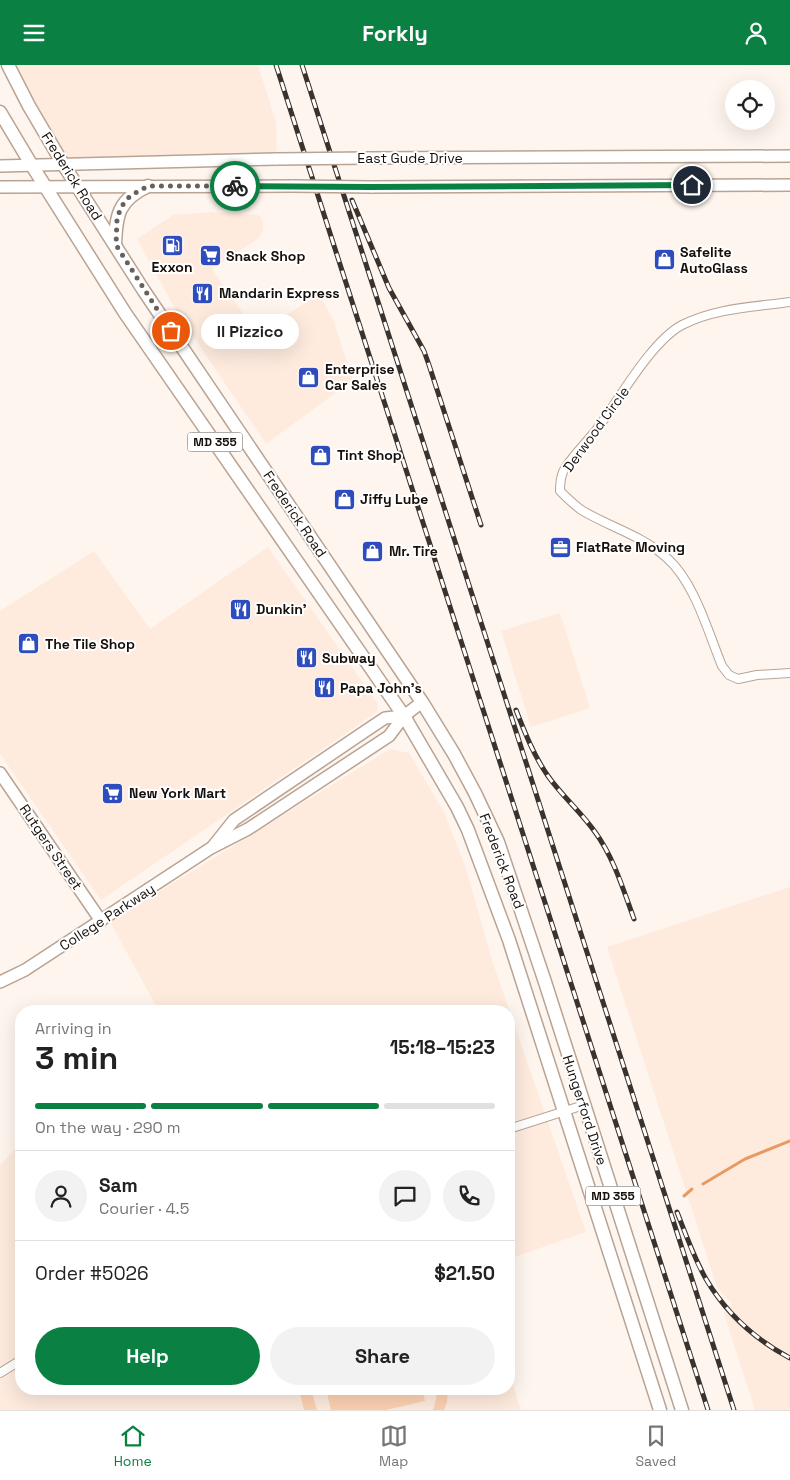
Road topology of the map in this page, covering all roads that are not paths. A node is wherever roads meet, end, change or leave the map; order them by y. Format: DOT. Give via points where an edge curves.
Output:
graph roads {
  1 [pos="8,65"];
  2 [pos="0,112"];
  3 [pos="790,156"];
  4 [pos="31,164"];
  5 [pos="63,164"];
  6 [pos="0,166"];
  7 [pos="790,185"];
  8 [pos="78,186"];
  9 [pos="148,186"];
  10 [pos="0,187"];
  11 [pos="46,187"];
  12 [pos="116,245"];
  13 [pos="790,302"];
  14 [pos="790,673"];
  15 [pos="422,702"];
  16 [pos="404,716"];
  17 [pos="0,773"];
  18 [pos="211,848"];
  19 [pos="101,921"];
  20 [pos="0,981"];
  21 [pos="546,982"];
  22 [pos="526,989"];
  23 [pos="584,1105"];
  24 [pos="564,1111"];
  25 [pos="515,1127"];
  26 [pos="15,1364"];
  27 [pos="0,1373"];
  28 [pos="660,1410"];
  29 [pos="682,1410"];
  1 -- 5 [label="main road, Frederick Road / MD 355"];
  2 -- 4 [label="main road, Frederick Road / MD 355"];
  3 -- 5 [label="main road, East Gude Drive, bridge" via="277,159"];
  4 -- 5 [label="main road, East Gude Drive"];
  4 -- 6 [label="main road, East Gude Drive"];
  4 -- 11 [label="main road, Frederick Road / MD 355"];
  5 -- 8 [label="main road, Frederick Road / MD 355"];
  7 -- 9 [label="main road, East Gude Drive, bridge"];
  8 -- 9 [label="main road, East Gude Drive"];
  8 -- 11 [label="main road, East Gude Drive"];
  8 -- 12 [label="main road, Frederick Road / MD 355"];
  9 -- 12 [label="main road" via="130,196 121,207"];
  10 -- 11 [label="main road, East Gude Drive"];
  11 -- 16 [label="main road, Frederick Road / MD 355" via="125,313"];
  12 -- 15 [label="main road, Frederick Road / MD 355"];
  13 -- 14 [label="street, Derwood Circle" via="712,314 673,331 643,364 563,471 560,491 581,510 667,558 694,597 722,666 729,675 738,679"];
  15 -- 16 [label="main road, College Parkway"];
  15 -- 21 [label="main road, Frederick Road / MD 355" via="454,754 498,842"];
  16 -- 18 [label="main road, College Parkway" via="389,736 248,829"];
  16 -- 18 [label="main road, College Parkway" via="385,718 234,821"];
  16 -- 22 [label="main road, Frederick Road / MD 355" via="468,830"];
  17 -- 19 [label="main road, Rutgers Street"];
  18 -- 19 [label="main road, College Parkway"];
  19 -- 20 [label="main road, College Parkway" via="26,970"];
  21 -- 23 [label="main road, Hungerford Drive / MD 355"];
  22 -- 24 [label="main road, Hungerford Drive / MD 355"];
  23 -- 24 [label="street"];
  23 -- 29 [label="main road, Hungerford Drive / MD 355"];
  24 -- 25 [label="street"];
  24 -- 28 [label="main road, Hungerford Drive / MD 355"];
  26 -- 27 [label="street"];
}
